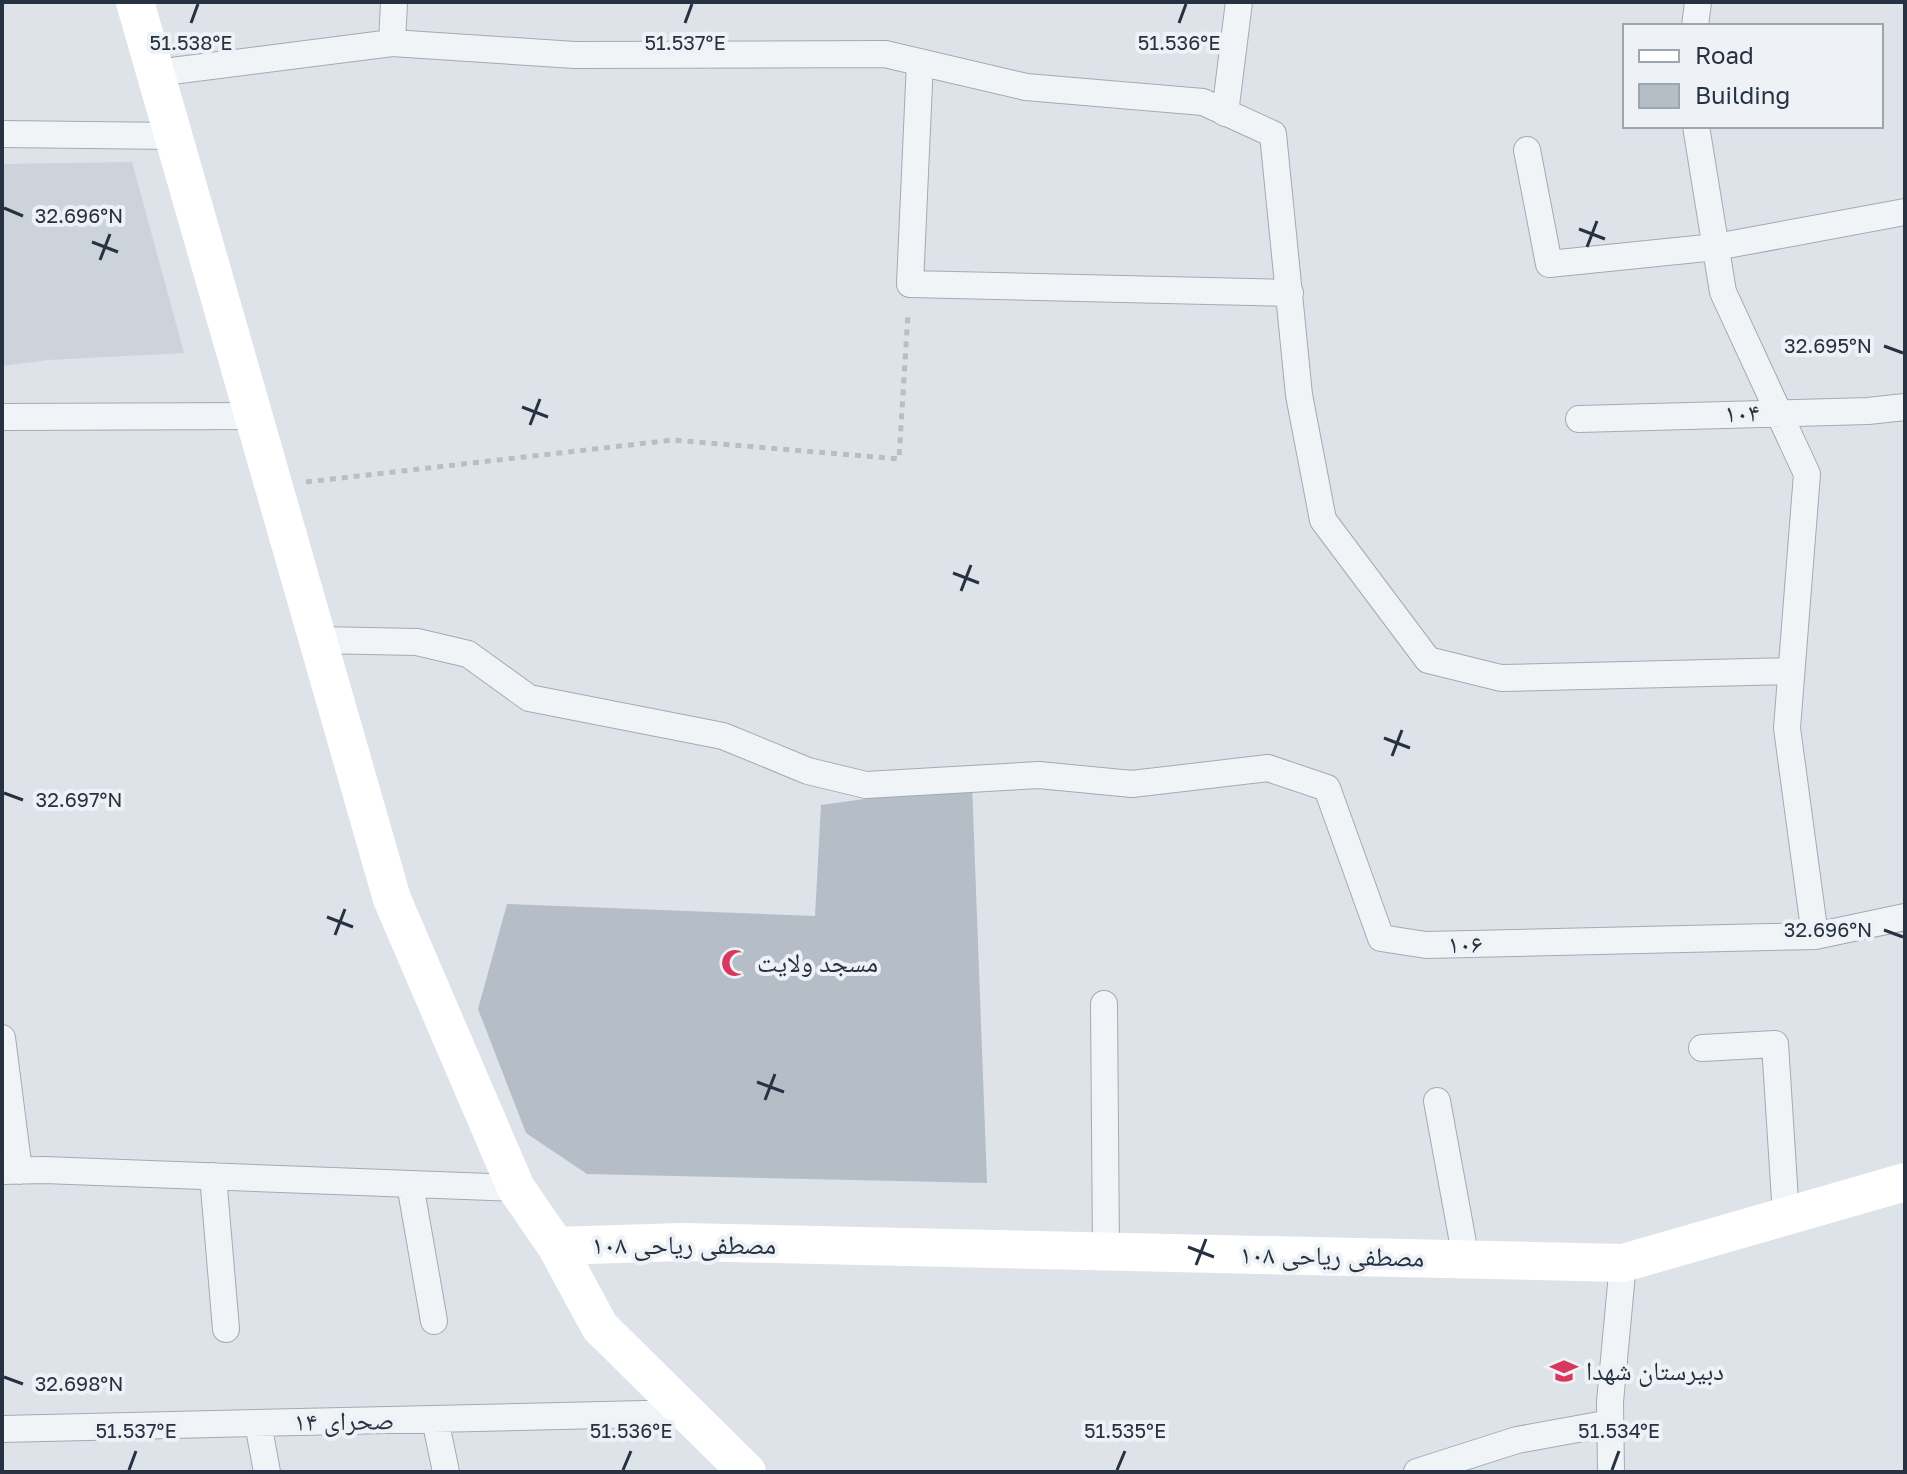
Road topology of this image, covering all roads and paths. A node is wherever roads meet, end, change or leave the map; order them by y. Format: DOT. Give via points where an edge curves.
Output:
graph roads {
  1 [pos="135,2"];
  2 [pos="394,2"];
  3 [pos="1239,2"];
  4 [pos="1698,2"];
  5 [pos="1695,24"];
  6 [pos="392,43"];
  7 [pos="920,62"];
  8 [pos="156,73"];
  9 [pos="1225,113"];
  10 [pos="1696,128"];
  11 [pos="2,134"];
  12 [pos="174,136"];
  13 [pos="1527,150"];
  14 [pos="1905,212"];
  15 [pos="1716,247"];
  16 [pos="910,284"];
  17 [pos="1290,293"];
  18 [pos="1905,407"];
  19 [pos="1778,411"];
  20 [pos="254,416"];
  21 [pos="2,417"];
  22 [pos="1579,419"];
  23 [pos="274,486"];
  24 [pos="318,640"];
  25 [pos="1791,671"];
  26 [pos="1905,917"];
  27 [pos="1815,936"];
  28 [pos="1104,1004"];
  29 [pos="2,1038"];
  30 [pos="1702,1048"];
  31 [pos="1437,1101"];
  32 [pos="11,1171"];
  33 [pos="213,1176"];
  34 [pos="1905,1182"];
  35 [pos="410,1184"];
  36 [pos="516,1188"];
  37 [pos="1786,1216"];
  38 [pos="556,1246"];
  39 [pos="1106,1251"];
  40 [pos="1466,1259"];
  41 [pos="1623,1263"];
  42 [pos="434,1321"];
  43 [pos="226,1329"];
  44 [pos="687,1413"];
  45 [pos="435,1419"];
  46 [pos="258,1423"];
  47 [pos="1610,1423"];
  48 [pos="2,1429"];
  49 [pos="267,1472"];
  50 [pos="446,1472"];
  51 [pos="747,1472"];
  52 [pos="1417,1472"];
  53 [pos="1611,1472"];
  1 -- 8 [label="street"];
  2 -- 6 [label="street"];
  3 -- 9 [label="street"];
  4 -- 5 [label="street"];
  6 -- 7 [label="street" via="575,55 885,54"];
  6 -- 8 [label="street"];
  7 -- 9 [label="street" via="1026,87 1203,102"];
  7 -- 16 [label="street"];
  8 -- 12 [label="street"];
  9 -- 17 [label="street" via="1273,134"];
  10 -- 15 [label="street"];
  11 -- 12 [label="street"];
  12 -- 20 [label="street"];
  13 -- 15 [label="street" via="1549,264"];
  14 -- 15 [label="street"];
  15 -- 19 [label="street" via="1723,292"];
  16 -- 17 [label="street"];
  16 -- 23 [label="path" via="899,459 673,440"];
  17 -- 25 [label="street" via="1299,395 1323,520 1428,660 1501,678"];
  18 -- 19 [label="street, ۱۰۴"];
  19 -- 22 [label="street, ۱۰۴"];
  19 -- 25 [label="street" via="1807,474"];
  20 -- 21 [label="street"];
  20 -- 23 [label="street"];
  23 -- 24 [label="street"];
  24 -- 27 [label="street, ۱۰۶" via="417,642 468,654 529,698 723,736 808,771 866,785 1039,775 1132,784 1268,768 1327,788 1381,938 1426,945"];
  24 -- 36 [label="street" via="392,899"];
  25 -- 27 [label="street" via="1787,728"];
  26 -- 27 [label="street, ۱۰۶"];
  28 -- 39 [label="street"];
  29 -- 32 [label="street"];
  30 -- 37 [label="street" via="1775,1044"];
  31 -- 40 [label="street"];
  32 -- 33 [label="street"];
  33 -- 35 [label="street"];
  33 -- 43 [label="street"];
  34 -- 37 [label="street, مصطفی ریاحی ۱۰۸"];
  35 -- 36 [label="street"];
  35 -- 42 [label="street"];
  36 -- 38 [label="street"];
  37 -- 41 [label="street, مصطفی ریاحی ۱۰۸"];
  38 -- 39 [label="street, مصطفی ریاحی ۱۰۸" via="682,1242"];
  38 -- 44 [label="street" via="600,1327"];
  39 -- 40 [label="street, مصطفی ریاحی ۱۰۸"];
  40 -- 41 [label="street, مصطفی ریاحی ۱۰۸"];
  41 -- 47 [label="street"];
  44 -- 45 [label="street, صحرای ۱۴"];
  44 -- 51 [label="street"];
  45 -- 46 [label="street, صحرای ۱۴"];
  45 -- 50 [label="street"];
  46 -- 48 [label="street, صحرای ۱۴"];
  46 -- 49 [label="street"];
  47 -- 52 [label="street" via="1517,1440"];
  47 -- 53 [label="street"];
}
